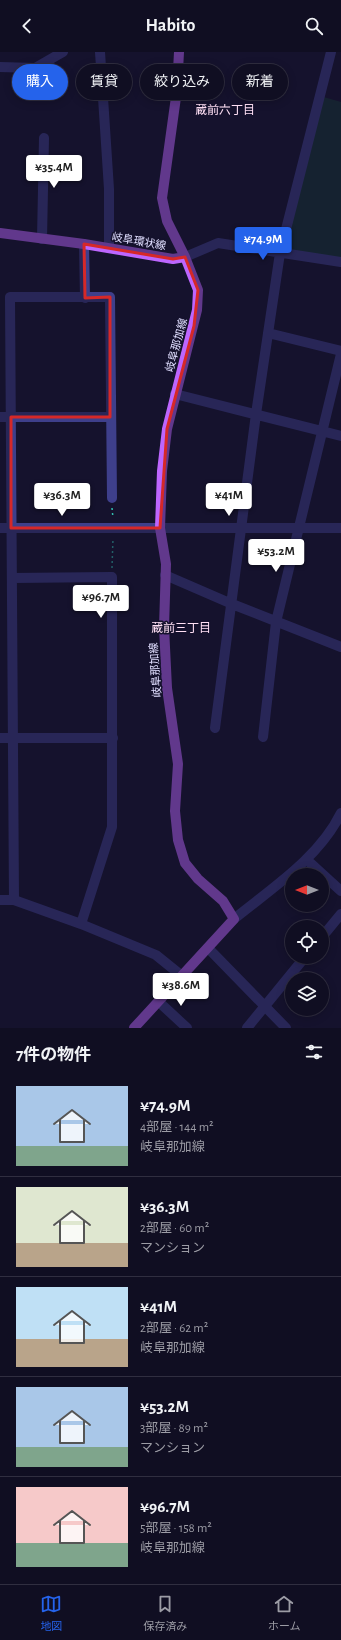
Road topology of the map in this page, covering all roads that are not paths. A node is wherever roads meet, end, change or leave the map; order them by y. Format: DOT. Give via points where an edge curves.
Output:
graph roads {
  1 [pos="63,52"];
  2 [pos="100,52"];
  3 [pos="179,52"];
  4 [pos="331,52"];
  5 [pos="0,67"];
  6 [pos="44,138"];
  7 [pos="0,233"];
  8 [pos="42,239"];
  9 [pos="84,244"];
  10 [pos="109,248"];
  11 [pos="280,252"];
  12 [pos="185,257"];
  13 [pos="341,262"];
  14 [pos="85,298"];
  15 [pos="268,333"];
  16 [pos="341,352"];
  17 [pos="175,394"];
  18 [pos="256,414"];
  19 [pos="0,417"];
  20 [pos="11,417"];
  21 [pos="110,417"];
  22 [pos="322,431"];
  23 [pos="341,436"];
  24 [pos="112,498"];
  25 [pos="0,528"];
  26 [pos="11,528"];
  27 [pos="160,528"];
  28 [pos="242,528"];
  29 [pos="341,528"];
  30 [pos="298,529"];
  31 [pos="165,575"];
  32 [pos="12,578"];
  33 [pos="232,604"];
  34 [pos="276,622"];
  35 [pos="341,647"];
  36 [pos="215,728"];
  37 [pos="263,737"];
  38 [pos="0,738"];
  39 [pos="14,738"];
  40 [pos="113,738"];
  41 [pos="341,813"];
  42 [pos="307,860"];
  43 [pos="341,891"];
  44 [pos="0,900"];
  45 [pos="14,900"];
  46 [pos="341,914"];
  47 [pos="234,919"];
  48 [pos="81,924"];
  49 [pos="329,929"];
  50 [pos="208,948"];
  51 [pos="299,964"];
  52 [pos="182,976"];
  53 [pos="159,1002"];
  54 [pos="264,1005"];
  55 [pos="134,1028"];
  56 [pos="187,1028"];
  57 [pos="247,1028"];
  58 [pos="286,1028"];
  1 -- 5 [label="street" via="35,68"];
  2 -- 10 [label="street" via="109,189"];
  3 -- 12 [label="main road, 岐阜環状線" via="178,90 162,198 167,221"];
  4 -- 11 [label="street"];
  6 -- 8 [label="street"];
  7 -- 8 [label="main road, 岐阜環状線"];
  8 -- 9 [label="main road, 岐阜環状線"];
  9 -- 10 [label="main road, 岐阜環状線"];
  9 -- 14 [label="street"];
  10 -- 12 [label="main road, 岐阜環状線" via="173,259"];
  11 -- 12 [label="street" via="218,243"];
  11 -- 13 [label="street"];
  11 -- 15 [label="street"];
  12 -- 17 [label="main road, 岐阜那加線" via="198,290 197,310"];
  14 -- 20 [label="street" via="10,297"];
  14 -- 21 [label="street" via="110,298"];
  15 -- 16 [label="street"];
  15 -- 18 [label="street"];
  16 -- 22 [label="street"];
  17 -- 18 [label="street"];
  17 -- 27 [label="main road, 岐阜那加線" via="167,429 162,471"];
  18 -- 22 [label="street"];
  18 -- 28 [label="street"];
  19 -- 20 [label="street"];
  20 -- 21 [label="street"];
  20 -- 26 [label="street"];
  21 -- 24 [label="street"];
  22 -- 23 [label="street"];
  22 -- 30 [label="street"];
  25 -- 26 [label="street"];
  26 -- 27 [label="street"];
  26 -- 32 [label="street"];
  27 -- 28 [label="street"];
  27 -- 31 [label="main road, 岐阜那加線"];
  28 -- 30 [label="street"];
  28 -- 33 [label="street"];
  29 -- 30 [label="street"];
  30 -- 34 [label="street"];
  31 -- 33 [label="street"];
  31 -- 47 [label="main road, 岐阜那加線" via="167,688 178,764 175,811 178,840 185,863 198,879 223,901"];
  32 -- 39 [label="street"];
  32 -- 40 [label="street" via="112,577"];
  33 -- 34 [label="street"];
  33 -- 36 [label="street"];
  34 -- 35 [label="street"];
  34 -- 37 [label="street"];
  38 -- 39 [label="street"];
  39 -- 40 [label="street"];
  39 -- 45 [label="street"];
  40 -- 48 [label="street" via="112,827"];
  41 -- 42 [label="street" via="334,827"];
  42 -- 43 [label="street"];
  42 -- 47 [label="street"];
  44 -- 45 [label="street"];
  45 -- 48 [label="street"];
  46 -- 49 [label="street"];
  47 -- 50 [label="main road"];
  48 -- 52 [label="street" via="156,955"];
  50 -- 52 [label="main road"];
  50 -- 54 [label="street"];
  51 -- 54 [label="street"];
  52 -- 53 [label="main road"];
  53 -- 55 [label="main road"];
  53 -- 56 [label="street"];
  54 -- 57 [label="street"];
  54 -- 58 [label="street"];
}
